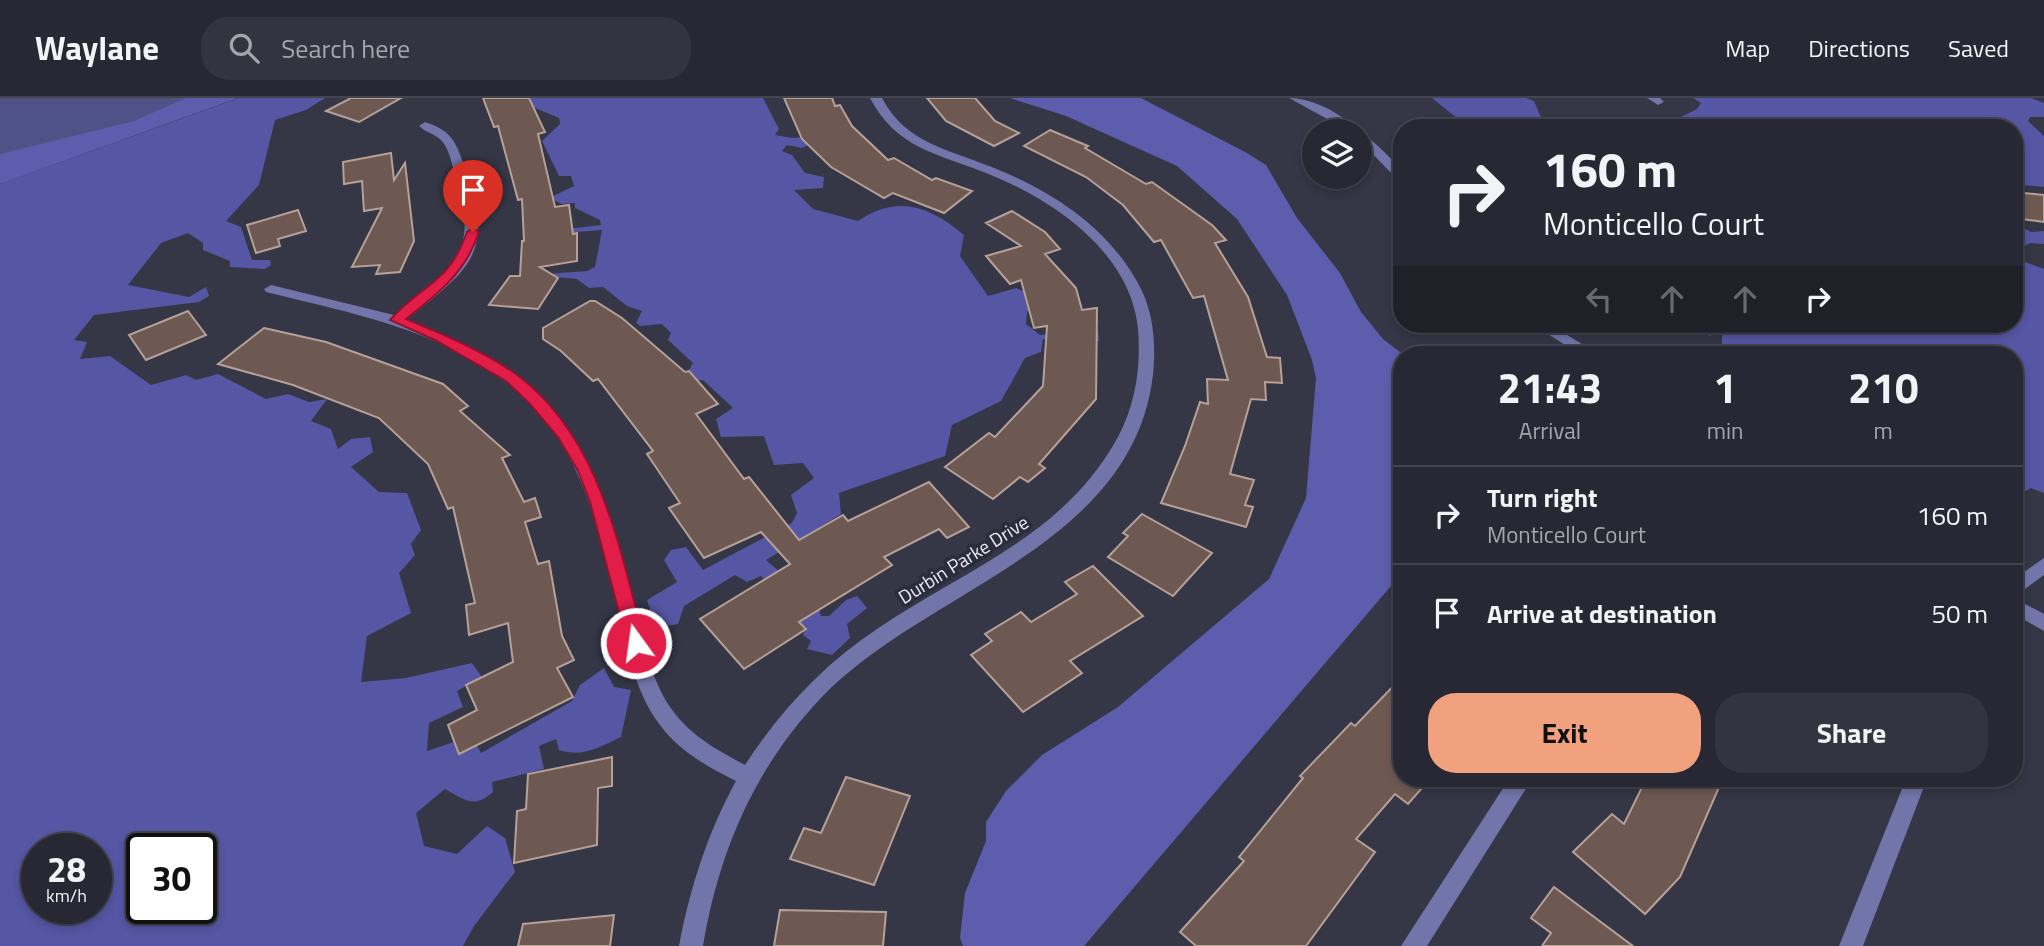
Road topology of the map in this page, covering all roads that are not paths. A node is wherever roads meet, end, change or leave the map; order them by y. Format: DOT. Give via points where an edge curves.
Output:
graph roads {
  1 [pos="876,98"];
  2 [pos="1295,98"];
  3 [pos="1334,119"];
  4 [pos="425,126"];
  5 [pos="1372,146"];
  6 [pos="1393,168"];
  7 [pos="271,289"];
  8 [pos="397,320"];
  9 [pos="1554,333"];
  10 [pos="1577,346"];
  11 [pos="2044,565"];
  12 [pos="2023,582"];
  13 [pos="2023,610"];
  14 [pos="2044,623"];
  15 [pos="748,777"];
  16 [pos="1516,787"];
  17 [pos="1913,787"];
  18 [pos="691,946"];
  19 [pos="1413,946"];
  20 [pos="1852,946"];
  1 -- 15 [label="street, Durbin Parke Drive" via="887,118 921,144 1024,185 1054,202 1097,238 1127,279 1143,315 1147,369 1142,400 1110,466 1085,498 1010,559 908,618 857,654 814,692 774,737"];
  2 -- 3 [label="street"];
  4 -- 8 [label="street" via="450,142 473,232 456,269"];
  5 -- 6 [label="street"];
  7 -- 8 [label="street"];
  8 -- 15 [label="street" via="440,337 511,377 563,434 598,502 650,690 680,732 711,757"];
  9 -- 10 [label="street"];
  11 -- 12 [label="street"];
  13 -- 14 [label="street"];
  15 -- 18 [label="street, Durbin Parke Drive" via="712,859"];
  16 -- 19 [label="street"];
  17 -- 20 [label="street"];
}
